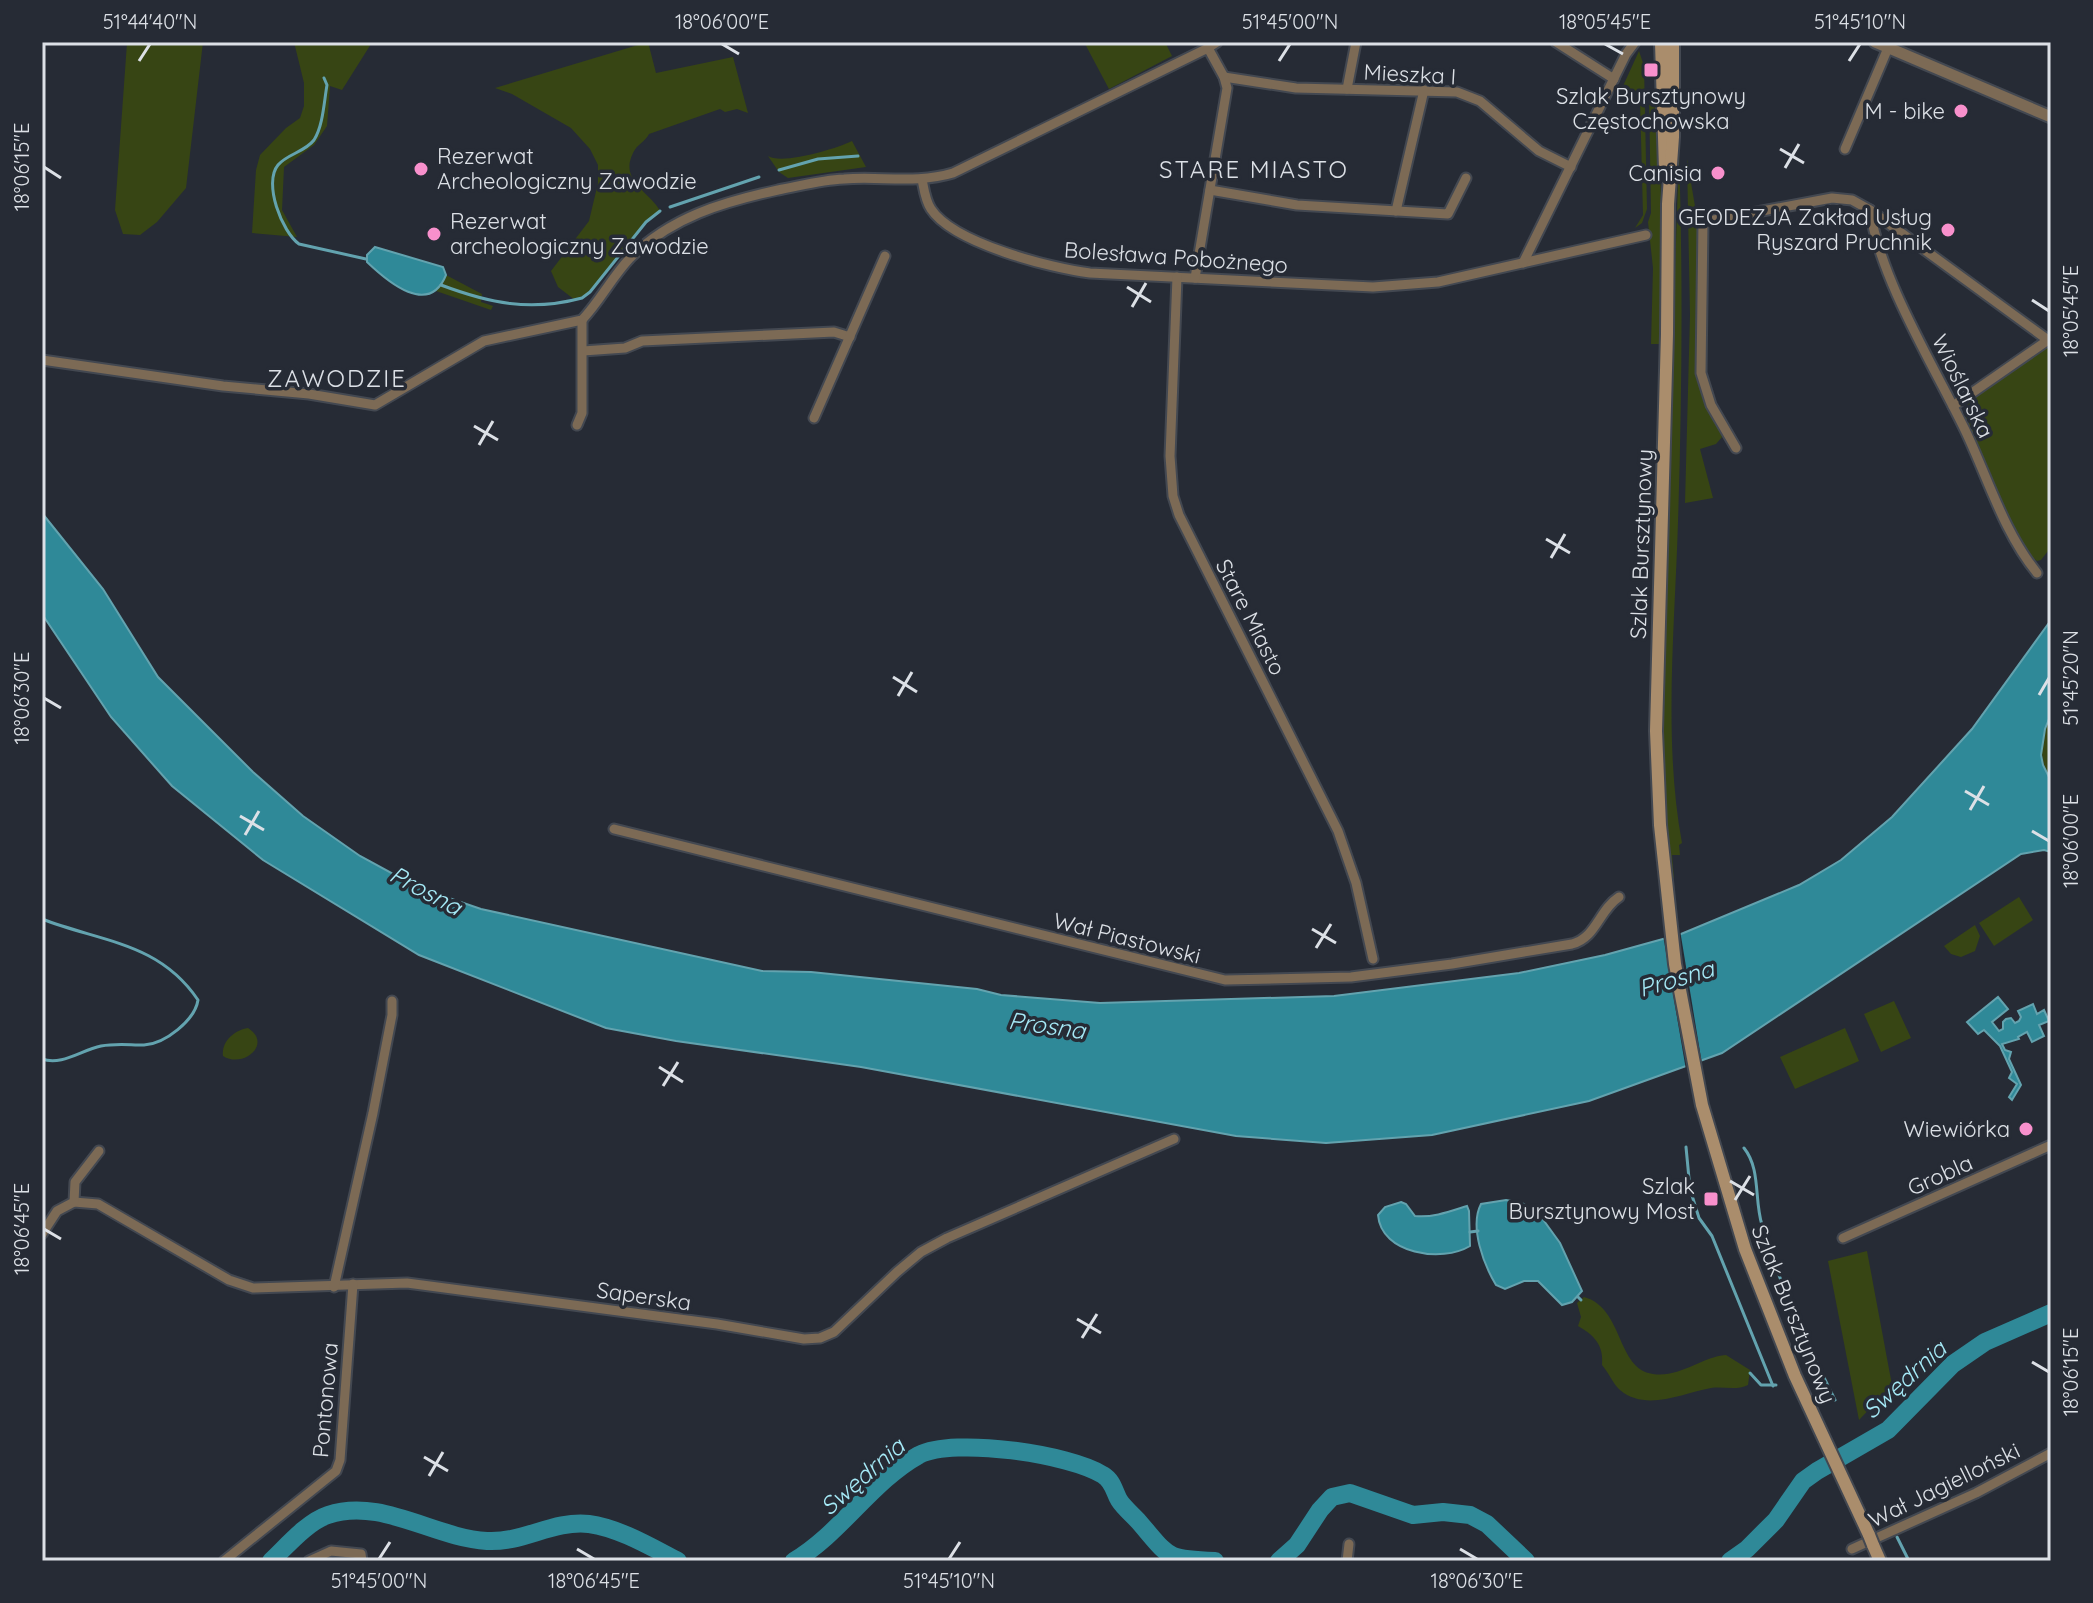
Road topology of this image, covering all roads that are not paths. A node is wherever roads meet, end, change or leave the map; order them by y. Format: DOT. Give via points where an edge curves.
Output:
graph roads {
  1 [pos="1356,42"];
  2 [pos="1556,42"];
  3 [pos="1635,42"];
  4 [pos="1661,42"];
  5 [pos="1673,42"];
  6 [pos="1875,42"];
  7 [pos="1213,45"];
  8 [pos="1888,48"];
  9 [pos="1224,77"];
  10 [pos="1614,79"];
  11 [pos="1347,89"];
  12 [pos="1424,90"];
  13 [pos="2051,117"];
  14 [pos="1845,149"];
  15 [pos="1571,167"];
  16 [pos="1466,178"];
  17 [pos="922,179"];
  18 [pos="1210,190"];
  19 [pos="1668,204"];
  20 [pos="1870,210"];
  21 [pos="1396,211"];
  22 [pos="1646,235"];
  23 [pos="885,256"];
  24 [pos="1523,263"];
  25 [pos="1177,277"];
  26 [pos="1195,278"];
  27 [pos="582,320"];
  28 [pos="850,337"];
  29 [pos="2049,339"];
  30 [pos="583,351"];
  31 [pos="42,360"];
  32 [pos="1953,406"];
  33 [pos="814,418"];
  34 [pos="577,425"];
  35 [pos="1736,448"];
  36 [pos="2037,573"];
  37 [pos="614,829"];
  38 [pos="1619,897"];
  39 [pos="1373,959"];
  40 [pos="392,1001"];
  41 [pos="1174,1139"];
  42 [pos="2051,1145"];
  43 [pos="99,1151"];
  44 [pos="74,1202"];
  45 [pos="42,1234"];
  46 [pos="1843,1238"];
  47 [pos="353,1284"];
  48 [pos="334,1287"];
  49 [pos="2051,1453"];
  50 [pos="1349,1544"];
  51 [pos="1852,1549"];
  52 [pos="361,1558"];
  53 [pos="224,1561"];
  54 [pos="309,1561"];
  55 [pos="1347,1561"];
  56 [pos="1880,1561"];
  1 -- 11 [label="street"];
  2 -- 10 [label="street"];
  3 -- 10 [label="street"];
  4 -- 19 [label="main road, Szlak Bursztynowy"];
  5 -- 19 [label="main road, Szlak Bursztynowy"];
  6 -- 8 [label="street"];
  7 -- 9 [label="street"];
  7 -- 17 [label="street" via="953,173"];
  8 -- 13 [label="street"];
  8 -- 14 [label="street"];
  9 -- 11 [label="street, Mieszka I"];
  9 -- 18 [label="street" via="1227,88"];
  10 -- 15 [label="street"];
  11 -- 12 [label="street, Mieszka I"];
  12 -- 15 [label="street, Mieszka I" via="1457,92 1480,101 1539,151"];
  12 -- 21 [label="street"];
  15 -- 24 [label="street"];
  16 -- 21 [label="street" via="1448,214"];
  17 -- 25 [label="street, Bolesława Pobożnego" via="932,211 951,227 1023,259 1059,269"];
  17 -- 27 [label="street" via="824,181 707,208 650,239"];
  18 -- 21 [label="street" via="1297,205"];
  18 -- 26 [label="street"];
  19 -- 56 [label="main road, Szlak Bursztynowy" via="1657,780 1681,1006 1704,1111 1749,1261"];
  20 -- 29 [label="street"];
  20 -- 32 [label="street, Wioślarska" via="1892,278"];
  20 -- 35 [label="street" via="1852,200 1832,198 1703,222 1701,373 1711,405"];
  22 -- 24 [label="street, Bolesława Pobożnego"];
  23 -- 28 [label="street"];
  24 -- 26 [label="street, Bolesława Pobożnego" via="1438,282 1373,287"];
  25 -- 26 [label="street, Bolesława Pobożnego"];
  25 -- 39 [label="street, Stare Miasto" via="1173,496 1338,831"];
  27 -- 30 [label="street"];
  27 -- 31 [label="street" via="484,341 375,405"];
  28 -- 30 [label="street" via="834,332 642,341 625,348"];
  28 -- 33 [label="street"];
  29 -- 32 [label="street"];
  30 -- 34 [label="street" via="582,413"];
  32 -- 36 [label="street, Wioślarska" via="2014,539"];
  37 -- 38 [label="street, Wał Piastowski" via="1249,982 1351,977 1572,944 1586,938 1605,908"];
  40 -- 48 [label="street"];
  41 -- 47 [label="street, Saperska" via="921,1252 844,1325 820,1338 407,1283"];
  42 -- 46 [label="street, Grobla"];
  43 -- 44 [label="street" via="75,1182"];
  44 -- 45 [label="street" via="57,1211"];
  44 -- 48 [label="street, Saperska" via="98,1204 242,1286"];
  47 -- 48 [label="street, Saperska"];
  47 -- 53 [label="street, Pontonowa" via="336,1471"];
  49 -- 51 [label="street, Wał Jagielloński"];
  50 -- 55 [label="street"];
  52 -- 54 [label="street" via="331,1551"];
}
